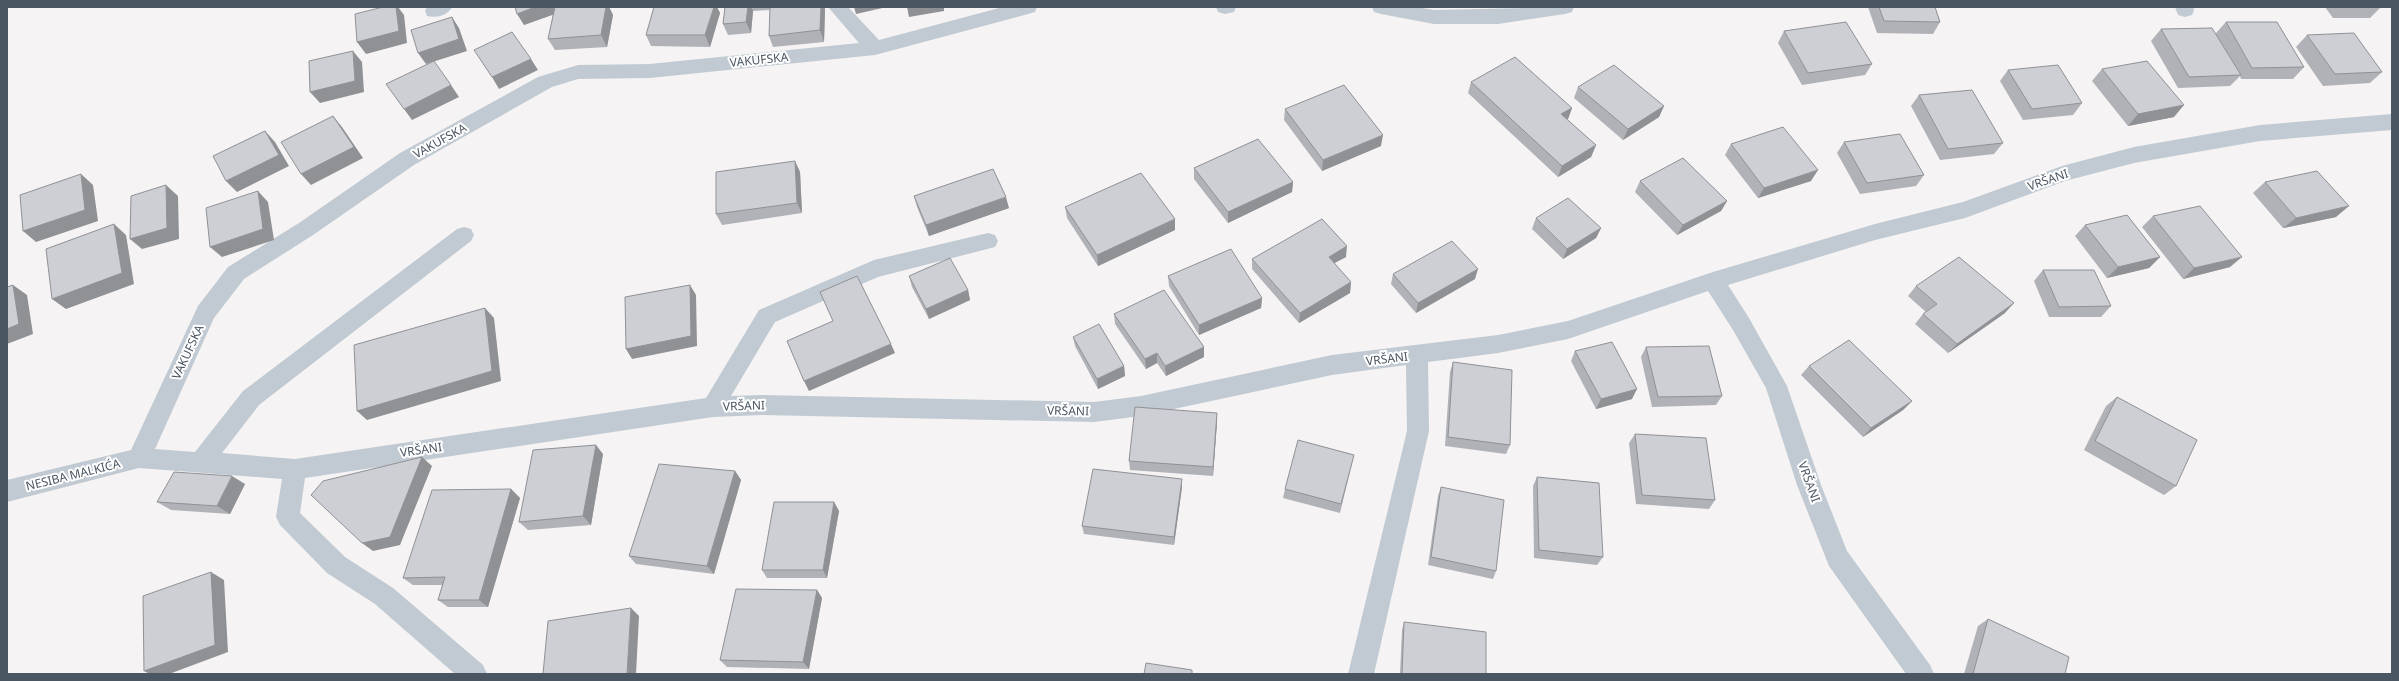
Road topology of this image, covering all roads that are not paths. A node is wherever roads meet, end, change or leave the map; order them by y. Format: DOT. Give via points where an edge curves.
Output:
graph roads {
  1 [pos="837,7"];
  2 [pos="1028,7"];
  3 [pos="1381,7"];
  4 [pos="1566,7"];
  5 [pos="875,48"];
  6 [pos="2392,122"];
  7 [pos="464,235"];
  8 [pos="988,241"];
  9 [pos="1713,281"];
  10 [pos="1417,355"];
  11 [pos="713,407"];
  12 [pos="139,458"];
  13 [pos="201,462"];
  14 [pos="295,469"];
  15 [pos="7,492"];
  16 [pos="474,674"];
  17 [pos="1361,674"];
  18 [pos="1921,674"];
  1 -- 5 [label="street"];
  2 -- 5 [label="street, VAKUFSKA"];
  3 -- 4 [label="street" via="1434,17 1490,17"];
  5 -- 12 [label="street, VAKUFSKA" via="650,71 578,72 544,82 407,159 306,229 236,273 206,312"];
  6 -- 9 [label="street, VRŠANI" via="2260,133 2134,155 2062,174 1965,210 1875,232"];
  7 -- 13 [label="street" via="251,398"];
  8 -- 11 [label="street, VRŠANI" via="874,268 767,316"];
  9 -- 10 [label="street, VRŠANI" via="1568,330 1498,344"];
  9 -- 18 [label="street, VRŠANI" via="1776,386 1809,485 1838,558"];
  10 -- 11 [label="street, VRŠANI" via="1332,365 1141,406 1094,412 762,405"];
  10 -- 17 [label="street, VRŠANI" via="1418,432"];
  11 -- 14 [label="street, VRŠANI"];
  12 -- 13 [label="street, VRŠANI"];
  12 -- 15 [label="street, NESIBA MALKIĆA"];
  13 -- 14 [label="street, VRŠANI"];
  14 -- 16 [label="street" via="288,517 336,565 384,596"];
}
